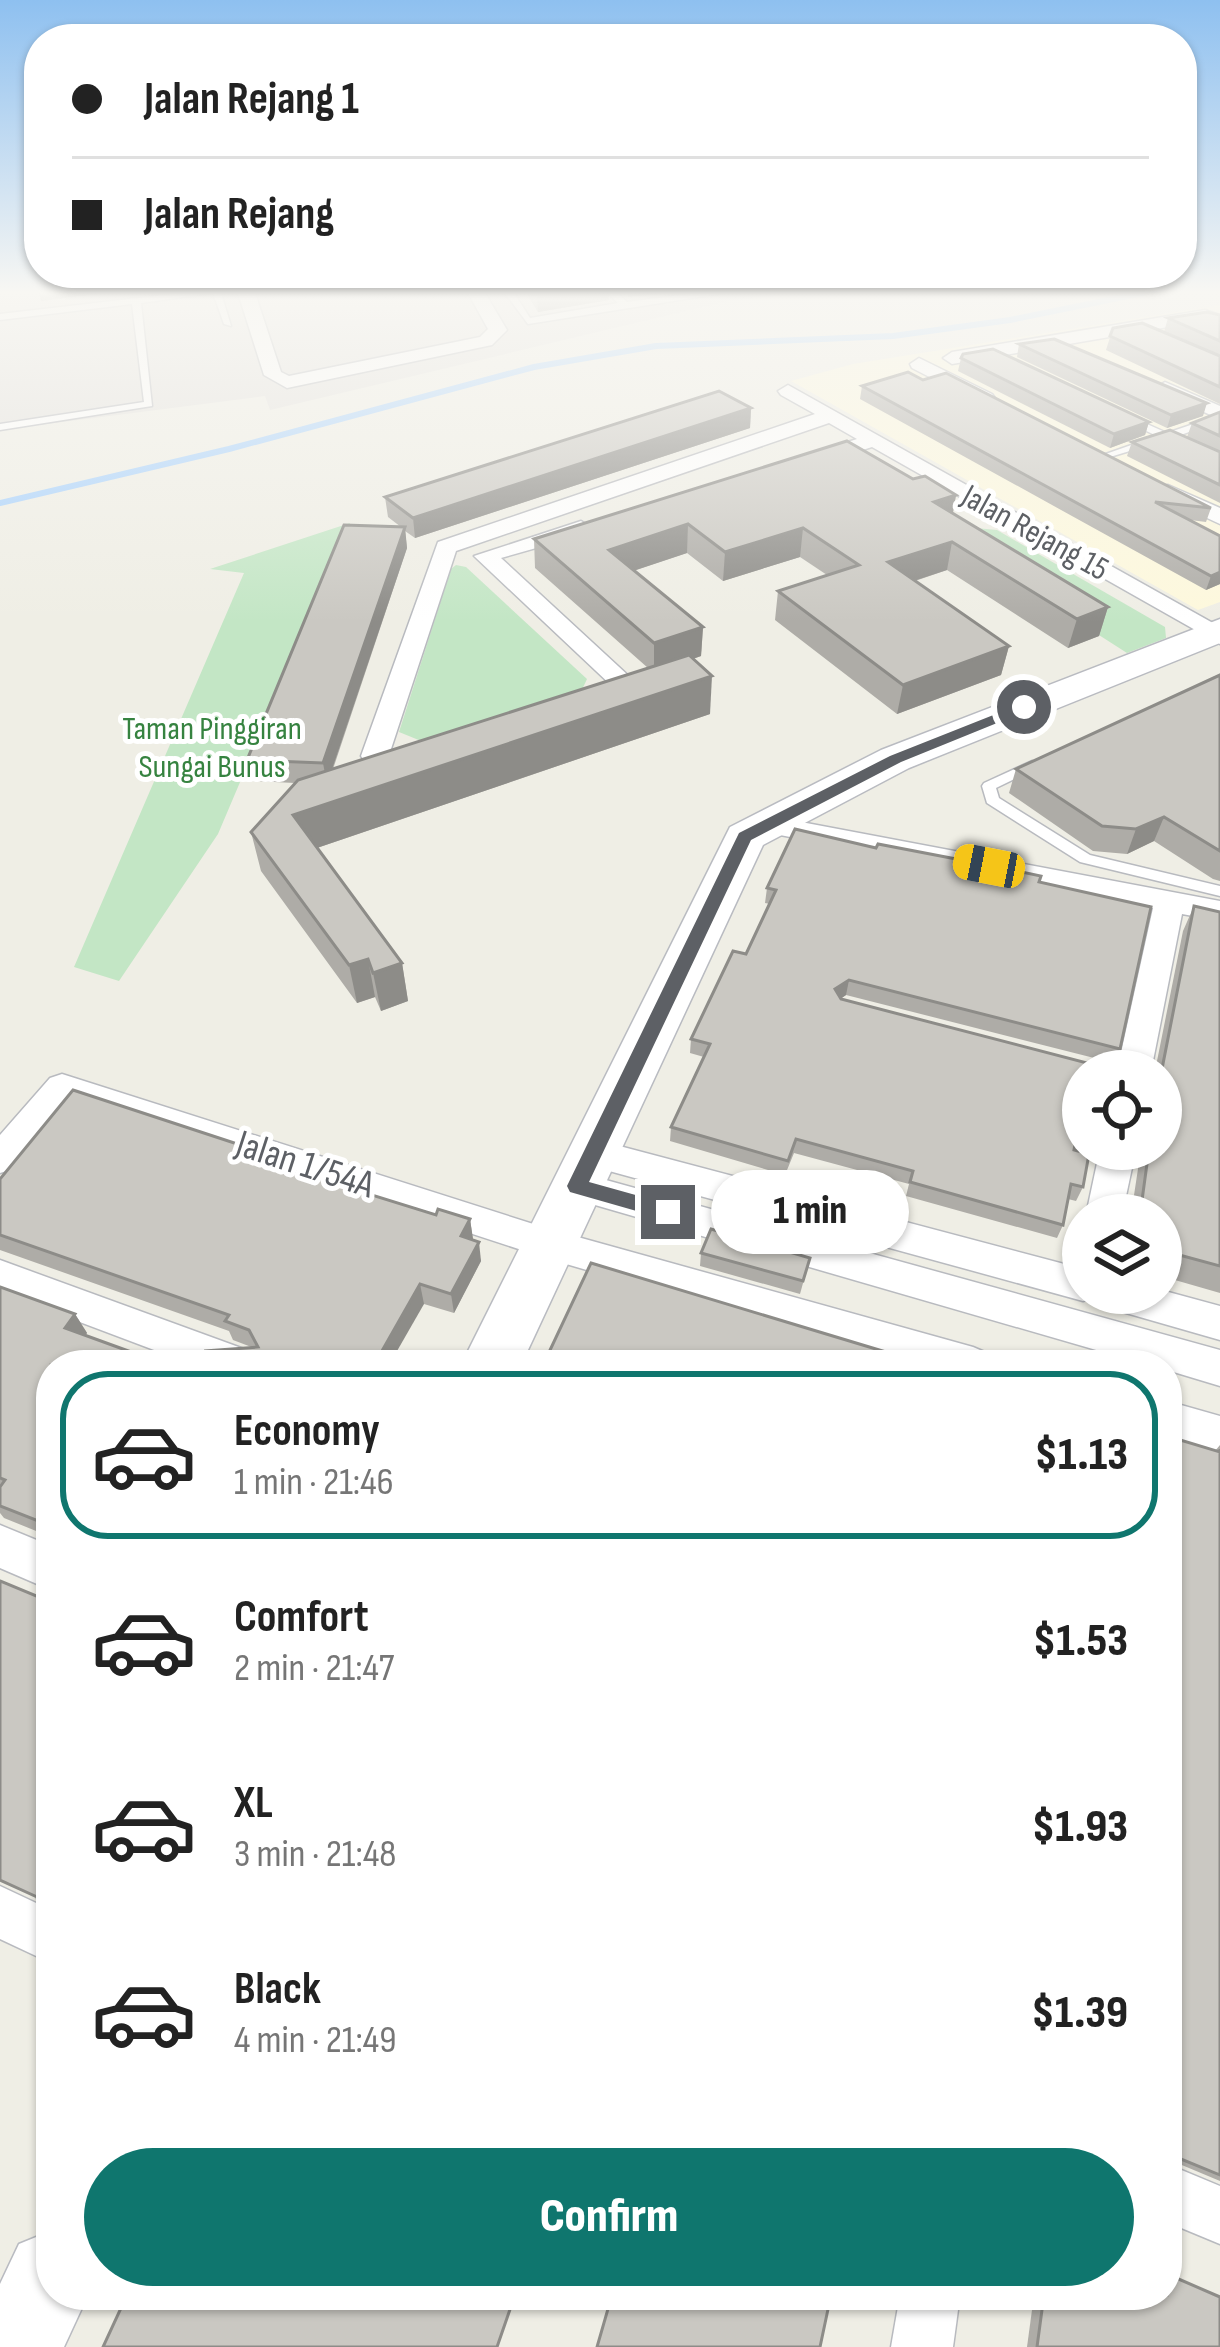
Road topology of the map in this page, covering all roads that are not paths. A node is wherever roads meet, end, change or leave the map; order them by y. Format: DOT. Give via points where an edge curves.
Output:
graph roads {
  1 [pos="148,403"];
  2 [pos="807,403"];
  3 [pos="994,403"];
  4 [pos="1192,403"];
  5 [pos="1001,406"];
  6 [pos="1107,409"];
  7 [pos="829,416"];
  8 [pos="1220,416"];
  9 [pos="0,427"];
  10 [pos="1166,437"];
  11 [pos="870,441"];
  12 [pos="1083,448"];
  13 [pos="1220,462"];
  14 [pos="796,465"];
  15 [pos="1123,468"];
  16 [pos="1220,517"];
  17 [pos="599,523"];
  18 [pos="446,547"];
  19 [pos="485,556"];
  20 [pos="1218,633"];
  21 [pos="585,705"];
  22 [pos="448,750"];
  23 [pos="1050,757"];
  24 [pos="764,824"];
  25 [pos="1220,892"];
  26 [pos="1170,900"];
  27 [pos="1220,911"];
  28 [pos="1138,1050"];
  29 [pos="0,1159"];
  30 [pos="585,1170"];
  31 [pos="549,1244"];
  32 [pos="0,1276"];
  33 [pos="1062,1280"];
  34 [pos="1182,1312"];
  35 [pos="1220,1323"];
  36 [pos="1081,1329"];
  37 [pos="200,1350"];
  38 [pos="497,1350"];
  39 [pos="920,1350"];
  40 [pos="1156,1350"];
  41 [pos="1182,1357"];
  42 [pos="1220,1368"];
  43 [pos="1182,1425"];
  44 [pos="1220,1436"];
  45 [pos="0,1546"];
  46 [pos="36,1562"];
  47 [pos="0,1912"];
  48 [pos="36,1930"];
  49 [pos="1182,2200"];
  50 [pos="1220,2216"];
  51 [pos="36,2306"];
  52 [pos="928,2310"];
  53 [pos="16,2347"];
  54 [pos="922,2347"];
  1 -- 9 [label="lane"];
  2 -- 7 [label="street, Jalan Rejang 15"];
  3 -- 5 [label="street"];
  4 -- 8 [label="street"];
  6 -- 10 [label="lane"];
  7 -- 11 [label="street, Jalan Rejang 15"];
  7 -- 18 [label="street"];
  8 -- 10 [label="lane"];
  10 -- 13 [label="lane"];
  10 -- 15 [label="lane"];
  11 -- 14 [label="street"];
  11 -- 20 [label="street, Jalan Rejang 15"];
  12 -- 15 [label="street"];
  15 -- 16 [label="street"];
  17 -- 19 [label="street"];
  18 -- 19 [label="street"];
  18 -- 22 [label="street" via="376,755 403,764"];
  19 -- 21 [label="street" via="631,690"];
  20 -- 24 [label="street" via="896,759"];
  23 -- 25 [label="lane" via="987,793 1085,859"];
  24 -- 26 [label="street"];
  24 -- 30 [label="street" via="745,837"];
  26 -- 27 [label="street"];
  26 -- 28 [label="street"];
  29 -- 31 [label="street, Jalan 1/54A" via="62,1087"];
  30 -- 31 [label="street"];
  30 -- 33 [label="street"];
  30 -- 36 [label="street"];
  31 -- 38 [label="street"];
  31 -- 39 [label="street, Jalan 1/54A"];
  32 -- 37 [label="street"];
  34 -- 35 [label="street"];
  36 -- 40 [label="street"];
  41 -- 42 [label="street"];
  43 -- 44 [label="street"];
  45 -- 46 [label="street"];
  47 -- 48 [label="street"];
  49 -- 50 [label="street"];
  51 -- 53 [label="street"];
  52 -- 54 [label="street"];
}
